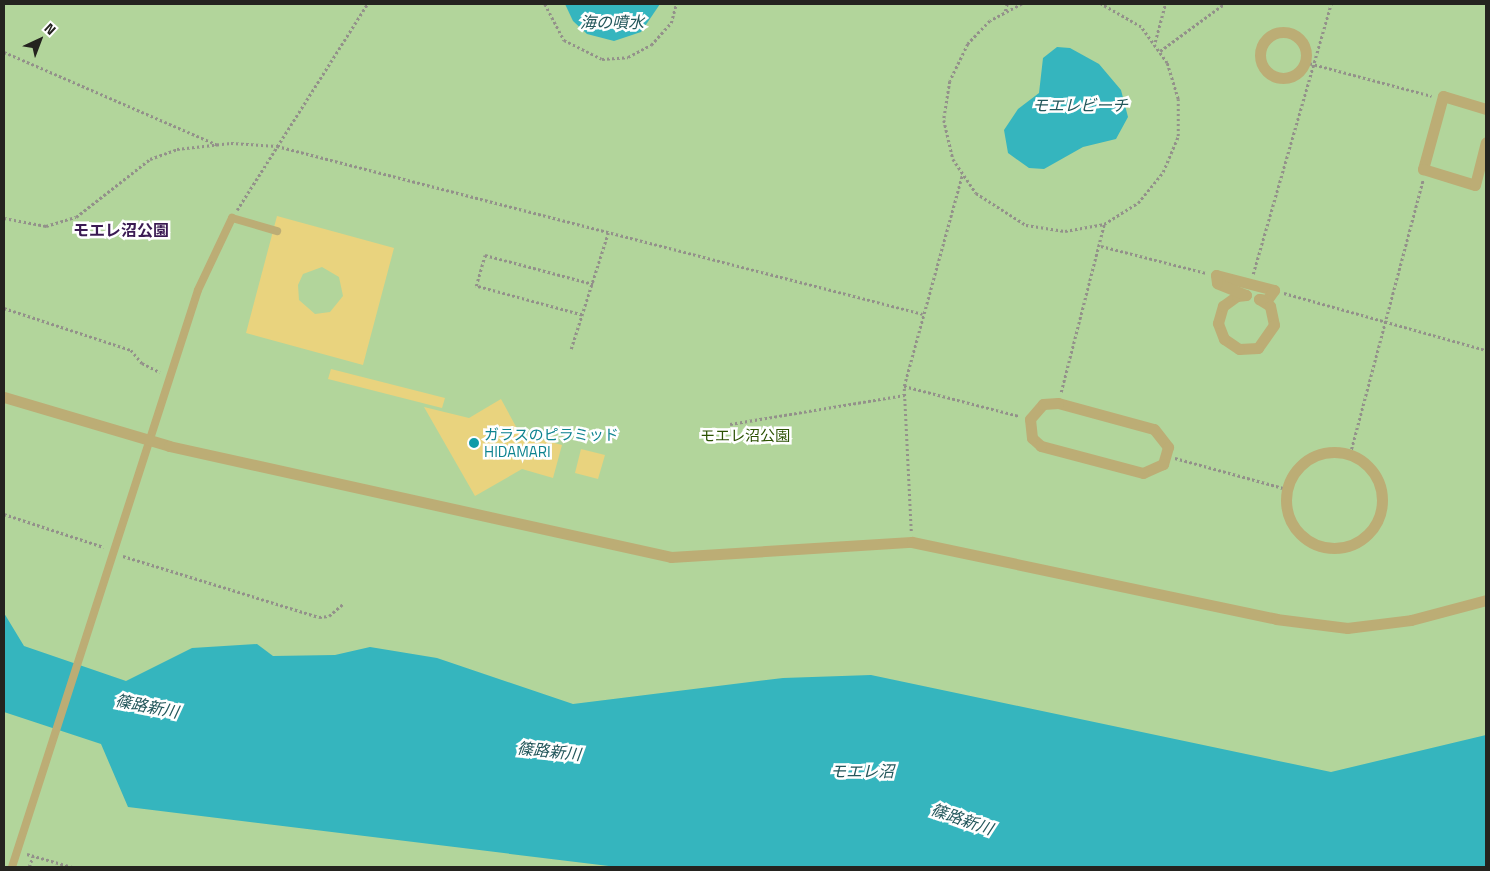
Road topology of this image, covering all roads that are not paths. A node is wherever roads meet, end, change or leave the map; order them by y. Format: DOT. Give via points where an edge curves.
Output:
graph roads {
  1 [pos="1310,63"];
  2 [pos="1486,108"];
  3 [pos="1486,142"];
  4 [pos="277,231"];
  5 [pos="1274,290"];
  6 [pos="4,397"];
  7 [pos="149,440"];
  8 [pos="1350,454"];
  9 [pos="1166,456"];
  10 [pos="1486,600"];
  11 [pos="12,867"];
  1 -- 1 [label="street" via="1304,44 1294,34 1272,34 1262,45 1264,68 1276,77 1292,76"];
  2 -- 3 [label="street" via="1443,98 1426,170 1475,185"];
  4 -- 7 [label="lane" via="232,218 198,290"];
  5 -- 5 [label="street" via="1216,275 1217,283 1246,295 1229,299 1218,322 1224,339 1239,349 1258,348 1272,334 1274,316 1259,299 1267,300"];
  6 -- 7 [label="street"];
  7 -- 10 [label="street" via="672,557 912,542 1276,619 1347,628 1411,620"];
  7 -- 11 [label="lane"];
  8 -- 8 [label="street" via="1325,453 1312,457 1292,476 1287,489 1289,516 1304,538 1330,548 1358,541 1378,519 1381,489 1366,464"];
  9 -- 9 [label="street" via="1155,470 1143,473 1041,446 1032,438 1030,419 1043,404 1058,403 1154,429 1164,438"];
}
